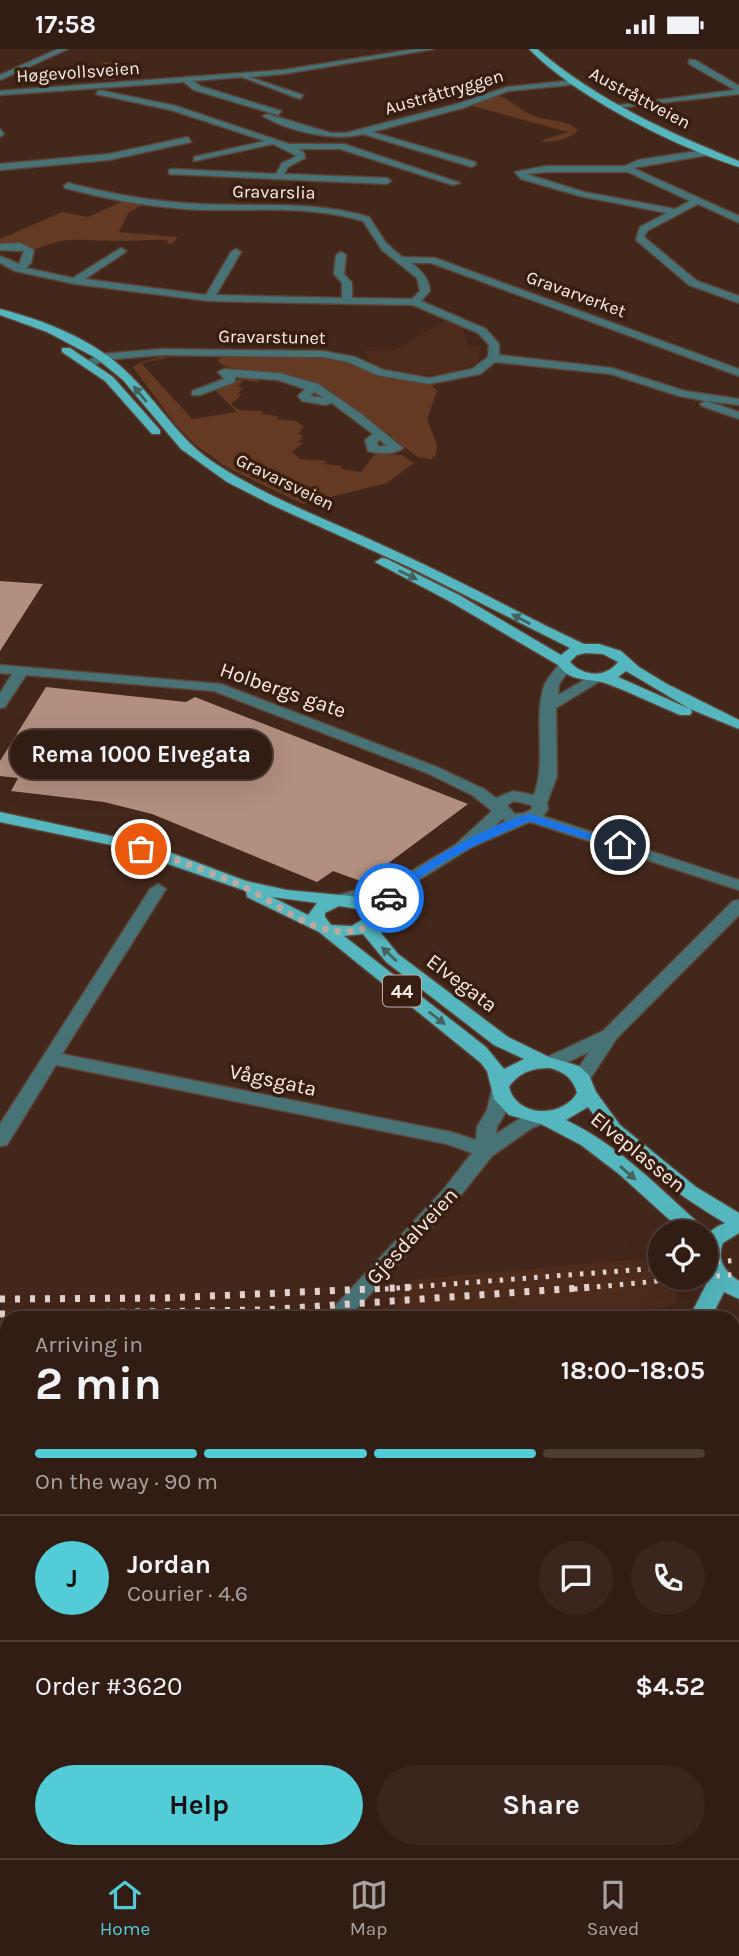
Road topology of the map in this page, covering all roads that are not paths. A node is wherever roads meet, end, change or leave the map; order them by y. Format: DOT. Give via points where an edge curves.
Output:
graph roads {
  1 [pos="64,49"];
  2 [pos="430,49"];
  3 [pos="533,49"];
  4 [pos="359,52"];
  5 [pos="377,57"];
  6 [pos="692,62"];
  7 [pos="11,65"];
  8 [pos="22,66"];
  9 [pos="242,75"];
  10 [pos="0,78"];
  11 [pos="187,79"];
  12 [pos="576,82"];
  13 [pos="91,87"];
  14 [pos="739,90"];
  15 [pos="0,93"];
  16 [pos="300,97"];
  17 [pos="616,106"];
  18 [pos="278,113"];
  19 [pos="267,116"];
  20 [pos="364,132"];
  21 [pos="188,140"];
  22 [pos="275,141"];
  23 [pos="288,147"];
  24 [pos="711,152"];
  25 [pos="197,159"];
  26 [pos="472,164"];
  27 [pos="739,164"];
  28 [pos="0,167"];
  29 [pos="629,169"];
  30 [pos="172,172"];
  31 [pos="279,176"];
  32 [pos="387,181"];
  33 [pos="456,183"];
  34 [pos="68,186"];
  35 [pos="697,201"];
  36 [pos="673,211"];
  37 [pos="739,220"];
  38 [pos="0,247"];
  39 [pos="121,251"];
  40 [pos="236,252"];
  41 [pos="341,255"];
  42 [pos="0,259"];
  43 [pos="399,260"];
  44 [pos="19,269"];
  45 [pos="75,281"];
  46 [pos="209,298"];
  47 [pos="739,300"];
  48 [pos="347,302"];
  49 [pos="415,302"];
  50 [pos="0,312"];
  51 [pos="0,322"];
  52 [pos="208,353"];
  53 [pos="493,358"];
  54 [pos="107,361"];
  55 [pos="89,364"];
  56 [pos="739,373"];
  57 [pos="226,374"];
  58 [pos="196,393"];
  59 [pos="683,394"];
  60 [pos="739,402"];
  61 [pos="739,416"];
  62 [pos="397,448"];
  63 [pos="583,649"];
  64 [pos="564,664"];
  65 [pos="624,664"];
  66 [pos="0,669"];
  67 [pos="22,670"];
  68 [pos="601,677"];
  69 [pos="0,704"];
  70 [pos="548,706"];
  71 [pos="739,725"];
  72 [pos="739,734"];
  73 [pos="549,776"];
  74 [pos="458,783"];
  75 [pos="517,796"];
  76 [pos="500,810"];
  77 [pos="534,811"];
  78 [pos="0,817"];
  79 [pos="461,848"];
  80 [pos="407,881"];
  81 [pos="241,885"];
  82 [pos="739,885"];
  83 [pos="158,889"];
  84 [pos="341,900"];
  85 [pos="739,905"];
  86 [pos="371,919"];
  87 [pos="325,929"];
  88 [pos="610,1034"];
  89 [pos="51,1058"];
  90 [pos="547,1063"];
  91 [pos="584,1086"];
  92 [pos="500,1087"];
  93 [pos="543,1118"];
  94 [pos="0,1140"];
  95 [pos="485,1151"];
  96 [pos="682,1220"];
  97 [pos="739,1224"];
  98 [pos="718,1235"];
  99 [pos="718,1276"];
  100 [pos="720,1279"];
  101 [pos="739,1291"];
  102 [pos="342,1311"];
  103 [pos="704,1311"];
  1 -- 8 [label="street"];
  2 -- 5 [label="street, Høgevollsveien"];
  3 -- 12 [label="main road, Austråttveien"];
  4 -- 5 [label="street, Høgevollsveien"];
  5 -- 9 [label="street, Høgevollsveien"];
  6 -- 14 [label="street"];
  7 -- 8 [label="street"];
  8 -- 10 [label="street"];
  9 -- 11 [label="street, Høgevollsveien"];
  9 -- 16 [label="street, Høgevollsveien"];
  11 -- 13 [label="street, Høgevollsveien"];
  11 -- 18 [label="street" via="197,88"];
  12 -- 17 [label="main road, Austråttveien"];
  12 -- 20 [label="street, Austråttryggen" via="508,89"];
  13 -- 15 [label="street, Høgevollsveien"];
  13 -- 22 [label="street"];
  14 -- 17 [label="street"];
  17 -- 24 [label="main road, Austråttveien"];
  19 -- 20 [label="street, Austråttryggen" via="330,136"];
  20 -- 26 [label="street, Austråttryggen"];
  21 -- 28 [label="street" via="109,157"];
  22 -- 23 [label="street"];
  22 -- 25 [label="street"];
  23 -- 31 [label="street" via="301,158 285,165"];
  23 -- 33 [label="street" via="341,146"];
  24 -- 27 [label="main road, Austråttveien"];
  24 -- 29 [label="street" via="638,163"];
  29 -- 35 [label="street"];
  29 -- 36 [label="street" via="519,173 583,194"];
  30 -- 31 [label="street"];
  31 -- 32 [label="street"];
  34 -- 43 [label="street, Gravarslia" via="168,205 341,211 366,219 376,238"];
  35 -- 36 [label="street"];
  35 -- 37 [label="street"];
  36 -- 47 [label="street" via="643,229 639,238 693,283"];
  38 -- 44 [label="street" via="29,250"];
  39 -- 45 [label="street"];
  40 -- 46 [label="street, Gravarstunet"];
  41 -- 48 [label="street" via="339,274 347,283"];
  42 -- 44 [label="street, Gravarstunet"];
  43 -- 49 [label="street, Gravarslia" via="426,283"];
  43 -- 56 [label="street, Gravarverket" via="432,260"];
  44 -- 45 [label="street, Gravarstunet"];
  45 -- 46 [label="street, Gravarstunet"];
  46 -- 48 [label="street, Gravarstunet"];
  48 -- 49 [label="street, Gravarstunet"];
  49 -- 53 [label="street, Gravarstunet" via="482,331 494,344"];
  50 -- 54 [label="main road, Gravarsveien" via="66,337"];
  51 -- 55 [label="main road, Gravarsveien" via="45,339"];
  52 -- 53 [label="street, Gravarstunet" via="323,354 351,359 381,373 429,381 476,372"];
  52 -- 54 [label="street, Gravarstunet" via="161,352"];
  52 -- 57 [label="street"];
  53 -- 59 [label="street" via="612,372"];
  54 -- 55 [label="street, Gravarstunet"];
  63 -- 54 [label="main road, Gravarsveien, one-way" via="218,471 185,448"];
  55 -- 64 [label="main road, Gravarsveien, one-way" via="163,439 204,470 454,598"];
  57 -- 58 [label="street" via="231,380"];
  57 -- 62 [label="street" via="273,374 314,386 381,435 370,440 372,448"];
  59 -- 60 [label="street"];
  59 -- 61 [label="street"];
  63 -- 64 [label="main road" via="570,653"];
  63 -- 65 [label="main road, Gravarsveien" via="613,652"];
  64 -- 68 [label="main road, Gravarsveien" via="577,674"];
  64 -- 70 [label="street" via="552,684"];
  65 -- 68 [label="main road" via="617,673"];
  65 -- 71 [label="main road"];
  66 -- 67 [label="street, Holbergs gate"];
  67 -- 69 [label="street"];
  67 -- 74 [label="street, Holbergs gate" via="216,687"];
  68 -- 70 [label="street"];
  68 -- 72 [label="main road"];
  70 -- 73 [label="street"];
  73 -- 75 [label="street"];
  73 -- 77 [label="street"];
  74 -- 75 [label="street"];
  74 -- 76 [label="street"];
  75 -- 76 [label="street" via="501,801"];
  75 -- 77 [label="street"];
  76 -- 77 [label="street" via="510,817"];
  76 -- 79 [label="street"];
  77 -- 79 [label="street"];
  77 -- 82 [label="street" via="574,830"];
  78 -- 81 [label="main road, Elvegata / 44" via="119,842"];
  79 -- 80 [label="street"];
  80 -- 84 [label="street"];
  80 -- 86 [label="street"];
  81 -- 84 [label="main road, Elvegata / 44"];
  81 -- 87 [label="main road, Elvegata / 44"];
  83 -- 89 [label="street"];
  84 -- 86 [label="main road, 44" via="364,905"];
  84 -- 87 [label="main road" via="317,912"];
  85 -- 88 [label="street"];
  86 -- 87 [label="main road, 44" via="355,931"];
  90 -- 86 [label="main road, Elvegata / 44, one-way" via="501,1041 392,958 372,934"];
  87 -- 92 [label="main road, Elvegata / 44, one-way" via="479,1051 495,1068"];
  88 -- 90 [label="street"];
  88 -- 91 [label="street"];
  89 -- 94 [label="street"];
  89 -- 95 [label="street, Vågsgata" via="451,1138"];
  90 -- 91 [label="main road, 44" via="568,1068"];
  90 -- 92 [label="main road" via="514,1068"];
  91 -- 93 [label="main road" via="583,1103 573,1111"];
  91 -- 97 [label="main road, Elveplassen / 44" via="613,1129 689,1192"];
  92 -- 93 [label="main road, 44" via="505,1102 521,1113"];
  92 -- 95 [label="street, Gjesdalveien" via="497,1109 487,1127"];
  93 -- 95 [label="street, Gjesdalveien" via="525,1124"];
  93 -- 96 [label="main road, Elveplassen / 44, one-way" via="576,1130"];
  95 -- 102 [label="street, Gjesdalveien"];
  97 -- 98 [label="main road, 44"];
  99 -- 100 [label="main road"];
  100 -- 101 [label="main road"];
  100 -- 103 [label="main road"];
}
